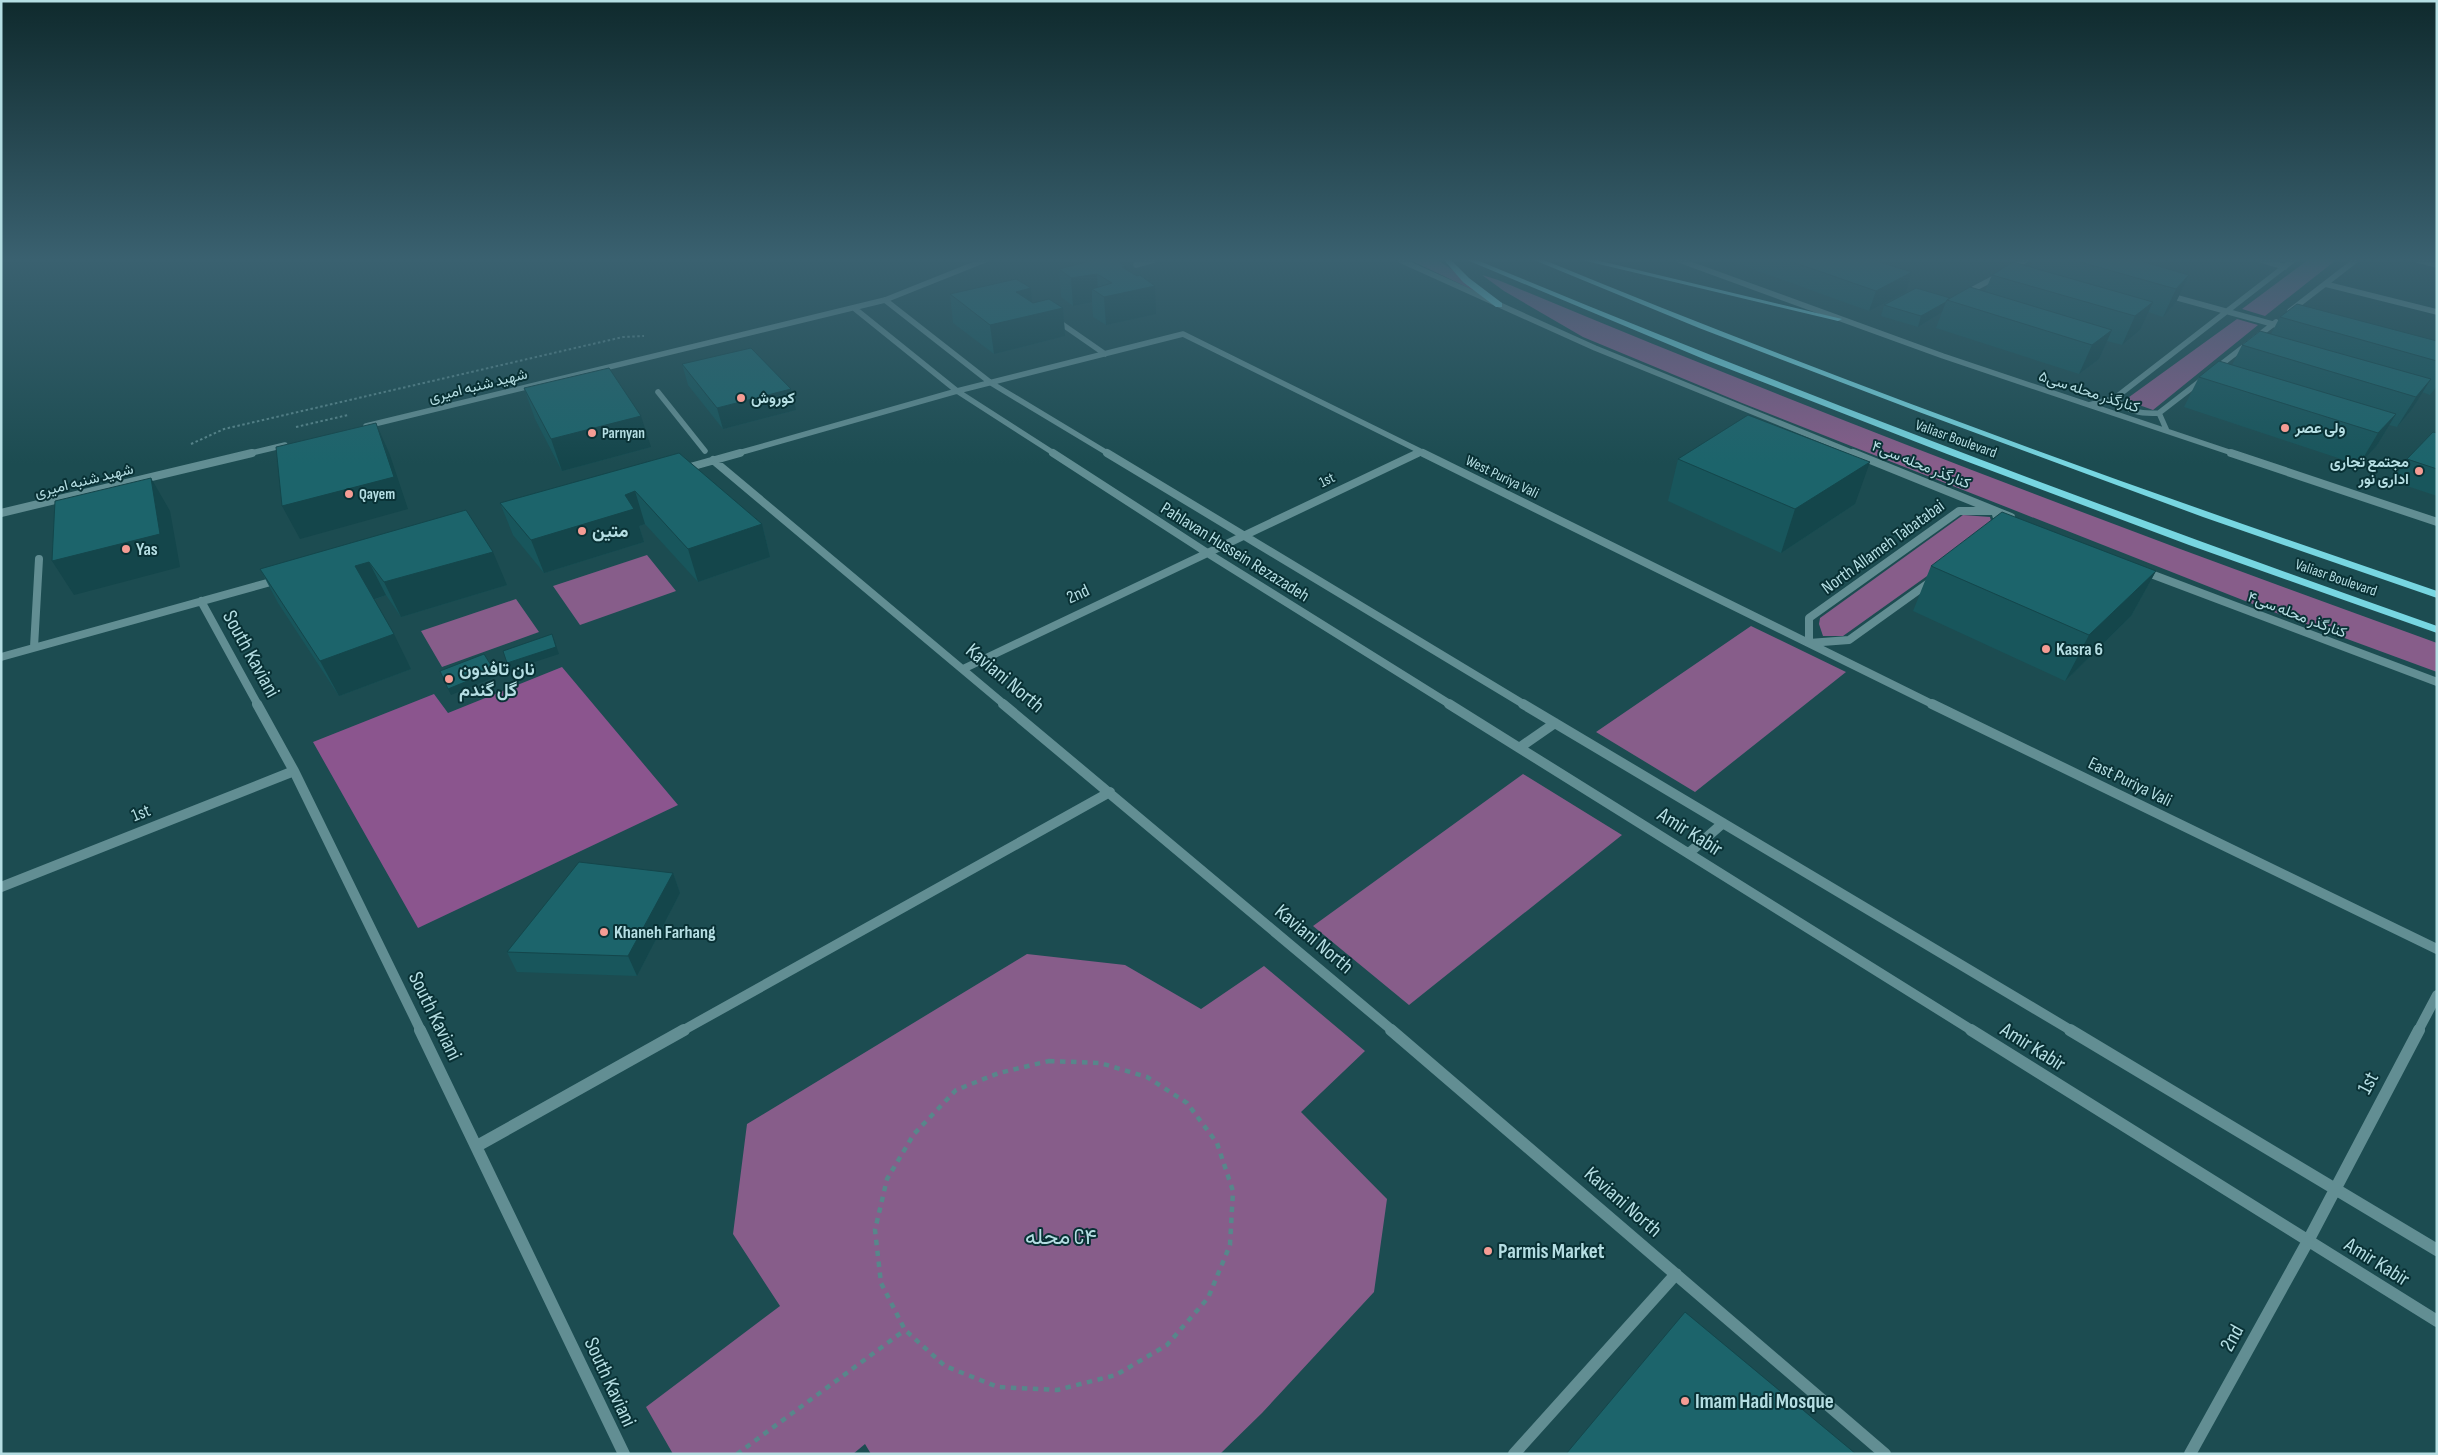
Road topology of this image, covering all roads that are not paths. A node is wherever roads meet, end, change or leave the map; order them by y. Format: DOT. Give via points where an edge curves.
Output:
graph roads {
  1 [pos="771,328"];
  2 [pos="879,328"];
  3 [pos="921,328"];
  4 [pos="1067,328"];
  5 [pos="1550,328"];
  6 [pos="1630,328"];
  7 [pos="1703,328"];
  8 [pos="1864,328"];
  9 [pos="2205,328"];
  10 [pos="2268,328"];
  11 [pos="2285,328"];
  12 [pos="2291,330"];
  13 [pos="1105,354"];
  14 [pos="991,383"];
  15 [pos="957,391"];
  16 [pos="658,392"];
  17 [pos="2116,398"];
  18 [pos="2088,405"];
  19 [pos="2159,413"];
  20 [pos="356,428"];
  21 [pos="2167,431"];
  22 [pos="289,444"];
  23 [pos="705,452"];
  24 [pos="1420,452"];
  25 [pos="713,460"];
  26 [pos="676,471"];
  27 [pos="1995,510"];
  28 [pos="1,514"];
  29 [pos="2023,522"];
  30 [pos="2437,522"];
  31 [pos="1246,536"];
  32 [pos="1209,554"];
  33 [pos="38,559"];
  34 [pos="2133,566"];
  35 [pos="284,578"];
  36 [pos="2437,594"];
  37 [pos="201,601"];
  38 [pos="2437,630"];
  39 [pos="1809,643"];
  40 [pos="34,648"];
  41 [pos="1,657"];
  42 [pos="963,669"];
  43 [pos="2437,682"];
  44 [pos="1555,723"];
  45 [pos="1518,748"];
  46 [pos="294,771"];
  47 [pos="1642,776"];
  48 [pos="1110,792"];
  49 [pos="1610,804"];
  50 [pos="1723,823"];
  51 [pos="1688,853"];
  52 [pos="1,887"];
  53 [pos="2437,949"];
  54 [pos="2437,995"];
  55 [pos="477,1146"];
  56 [pos="2335,1190"];
  57 [pos="2308,1241"];
  58 [pos="2437,1250"];
  59 [pos="1676,1274"];
  60 [pos="2437,1321"];
  61 [pos="624,1454"];
  62 [pos="1514,1454"];
  63 [pos="1885,1454"];
  64 [pos="2190,1454"];
  1 -- 20 [label="street, شهید شنبه امیری"];
  2 -- 15 [label="street, Pahlavan Hussein Rezazadeh"];
  3 -- 14 [label="street, Pahlavan Hussein Rezazadeh"];
  4 -- 13 [label="street"];
  5 -- 27 [label="street, کنارگذر محله سی۴"];
  6 -- 38 [label="main road, Valiasr Boulevard" via="1901,435"];
  7 -- 36 [label="main road, Valiasr Boulevard" via="2254,533"];
  8 -- 18 [label="street, کنارگذر محله سی۵"];
  9 -- 17 [label="street"];
  10 -- 19 [label="street"];
  11 -- 12 [label="street"];
  13 -- 14 [label="street, West Puriya Vali"];
  13 -- 24 [label="street, West Puriya Vali" via="1183,334"];
  14 -- 15 [label="street, West Puriya Vali"];
  14 -- 31 [label="street, Pahlavan Hussein Rezazadeh"];
  15 -- 25 [label="street"];
  15 -- 32 [label="street, Pahlavan Hussein Rezazadeh"];
  16 -- 23 [label="street"];
  17 -- 18 [label="street"];
  17 -- 19 [label="street" via="2122,408 2140,414"];
  18 -- 21 [label="street, کنارگذر محله سی۵"];
  19 -- 21 [label="street"];
  21 -- 30 [label="street, کنارگذر محله سی۵"];
  22 -- 28 [label="street, شهید شنبه امیری"];
  24 -- 31 [label="street, 1st"];
  24 -- 39 [label="street, West Puriya Vali"];
  25 -- 26 [label="street"];
  25 -- 42 [label="street, Kaviani North"];
  27 -- 29 [label="street, کنارگذر محله سی۴"];
  27 -- 39 [label="street, North Allameh Tabatabai" via="1959,511 1809,618"];
  27 -- 39 [label="street" via="2001,531 1857,635 1848,640"];
  31 -- 32 [label="street, 1st"];
  31 -- 44 [label="street, Pahlavan Hussein Rezazadeh"];
  32 -- 42 [label="street, 2nd"];
  32 -- 45 [label="street, Pahlavan Hussein Rezazadeh"];
  33 -- 40 [label="street"];
  34 -- 43 [label="street, کنارگذر محله سی۴"];
  35 -- 37 [label="street"];
  37 -- 40 [label="street"];
  37 -- 46 [label="street, South Kaviani"];
  39 -- 53 [label="street, East Puriya Vali"];
  40 -- 41 [label="street"];
  42 -- 48 [label="street, Kaviani North"];
  44 -- 45 [label="street"];
  44 -- 47 [label="street, Pahlavan Hussein Rezazadeh"];
  45 -- 49 [label="street, Pahlavan Hussein Rezazadeh"];
  46 -- 52 [label="street, 1st"];
  46 -- 55 [label="street, South Kaviani"];
  47 -- 50 [label="street, Amir Kabir"];
  48 -- 55 [label="street"];
  48 -- 59 [label="street, Kaviani North"];
  49 -- 51 [label="street, Amir Kabir"];
  50 -- 51 [label="street"];
  50 -- 56 [label="street, Amir Kabir"];
  51 -- 57 [label="street, Amir Kabir"];
  54 -- 56 [label="street, 1st"];
  55 -- 61 [label="street, South Kaviani"];
  56 -- 57 [label="street, 1st"];
  56 -- 58 [label="street, Amir Kabir"];
  57 -- 60 [label="street, Amir Kabir"];
  57 -- 64 [label="street, 2nd"];
  59 -- 62 [label="street"];
  59 -- 63 [label="street, Kaviani North"];
}
